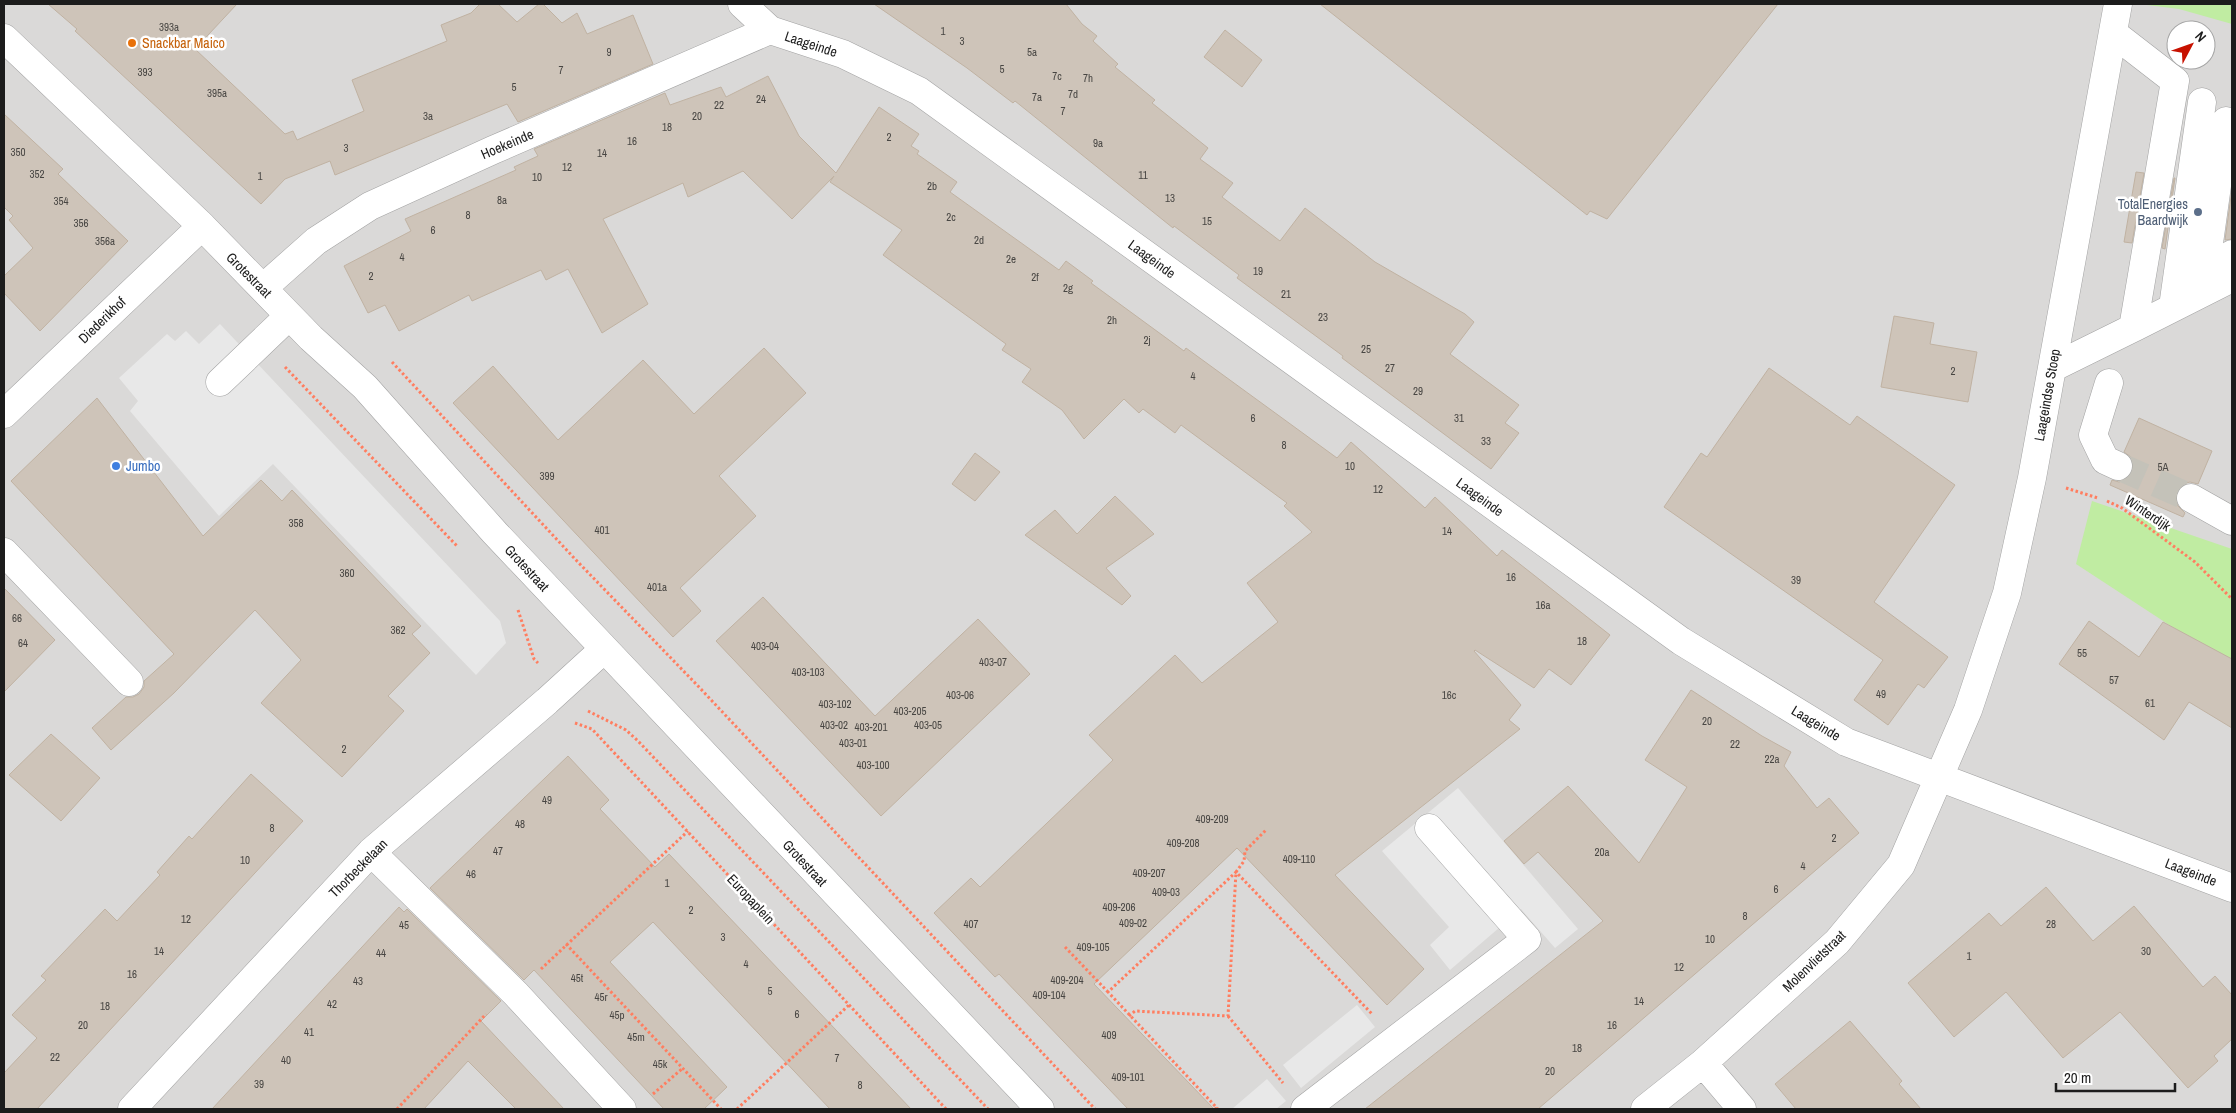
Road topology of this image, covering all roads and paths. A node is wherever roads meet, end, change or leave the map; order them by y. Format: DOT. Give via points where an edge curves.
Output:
graph roads {
  1 [pos="742,4"];
  2 [pos="2118,4"];
  3 [pos="770,30"];
  4 [pos="2112,33"];
  5 [pos="4,38"];
  6 [pos="2175,81"];
  7 [pos="2202,102"];
  8 [pos="2229,123"];
  9 [pos="202,226"];
  10 [pos="2232,254"];
  11 [pos="263,288"];
  12 [pos="2202,293"];
  13 [pos="2173,308"];
  14 [pos="290,316"];
  15 [pos="2133,328"];
  16 [pos="262,342"];
  17 [pos="388,358"];
  18 [pos="2052,368"];
  19 [pos="220,382"];
  20 [pos="2109,383"];
  21 [pos="4,414"];
  22 [pos="2118,466"];
  23 [pos="2032,478"];
  24 [pos="2192,498"];
  25 [pos="2232,521"];
  26 [pos="4,552"];
  27 [pos="462,552"];
  28 [pos="2232,599"];
  29 [pos="512,604"];
  30 [pos="604,649"];
  31 [pos="129,682"];
  32 [pos="554,695"];
  33 [pos="1939,777"];
  34 [pos="1430,828"];
  35 [pos="1267,829"];
  36 [pos="371,852"];
  37 [pos="1236,872"];
  38 [pos="2232,888"];
  39 [pos="566,944"];
  40 [pos="1066,947"];
  41 [pos="1108,992"];
  42 [pos="849,1005"];
  43 [pos="1129,1016"];
  44 [pos="1228,1016"];
  45 [pos="1396,1039"];
  46 [pos="1702,1063"];
  47 [pos="682,1068"];
  48 [pos="649,1097"];
  49 [pos="132,1109"];
  50 [pos="622,1109"];
  51 [pos="721,1109"];
  52 [pos="737,1109"];
  53 [pos="946,1109"];
  54 [pos="988,1109"];
  55 [pos="1040,1109"];
  56 [pos="1096,1109"];
  57 [pos="1216,1109"];
  58 [pos="1305,1109"];
  59 [pos="1645,1109"];
  60 [pos="1742,1109"];
  1 -- 3 [label="street"];
  2 -- 4 [label="street, Laageindse Stoep"];
  3 -- 11 [label="street, Hoekeinde" via="370,206 316,241"];
  3 -- 33 [label="street, Laageinde" via="843,54 919,91 1681,641 1846,742"];
  4 -- 6 [label="street"];
  4 -- 18 [label="street, Laageindse Stoep"];
  5 -- 9 [label="street, Grotestraat"];
  6 -- 7 [label="street"];
  6 -- 15 [label="street"];
  7 -- 8 [label="street"];
  7 -- 13 [label="street"];
  8 -- 12 [label="street"];
  9 -- 11 [label="street, Grotestraat"];
  9 -- 21 [label="street, Diederikhof"];
  10 -- 12 [label="street" via="2228,280"];
  11 -- 14 [label="street, Grotestraat"];
  12 -- 13 [label="street"];
  13 -- 15 [label="street"];
  14 -- 16 [label="street"];
  14 -- 30 [label="street, Grotestraat" via="365,387 464,500"];
  15 -- 18 [label="street"];
  16 -- 19 [label="street"];
  16 -- 27 [label="path"];
  17 -- 56 [label="path"];
  18 -- 23 [label="street, Laageindse Stoep"];
  20 -- 22 [label="street" via="2093,435 2105,460"];
  23 -- 28 [label="path, Winterdijk" via="2122,508 2196,562"];
  23 -- 33 [label="street, Laageindse Stoep" via="2007,594 1968,710"];
  24 -- 25 [label="street"];
  26 -- 31 [label="street"];
  29 -- 32 [label="path" via="518,610 534,659"];
  30 -- 32 [label="street, Thorbeckelaan"];
  30 -- 55 [label="street, Grotestraat"];
  32 -- 36 [label="street, Thorbeckelaan"];
  32 -- 42 [label="path, Europaplein" via="562,718 592,729"];
  32 -- 54 [label="path" via="626,730 638,741"];
  33 -- 38 [label="street, Laageinde"];
  33 -- 46 [label="street, Molenvlietstraat" via="1901,865 1837,942"];
  34 -- 45 [label="street" via="1527,939"];
  35 -- 37 [label="path" via="1245,851 1244,861"];
  36 -- 49 [label="street, Thorbeckelaan"];
  36 -- 50 [label="street" via="516,994"];
  37 -- 41 [label="path"];
  37 -- 44 [label="path"];
  37 -- 45 [label="path"];
  39 -- 47 [label="path"];
  40 -- 41 [label="path"];
  41 -- 43 [label="path"];
  42 -- 52 [label="path"];
  42 -- 53 [label="path, Europaplein"];
  43 -- 44 [label="path" via="1135,1010"];
  43 -- 57 [label="path"];
  44 -- 58 [label="path"];
  45 -- 58 [label="street"];
  46 -- 59 [label="street, Molenvlietstraat"];
  46 -- 60 [label="street"];
  47 -- 48 [label="path"];
  47 -- 51 [label="path"];
}
